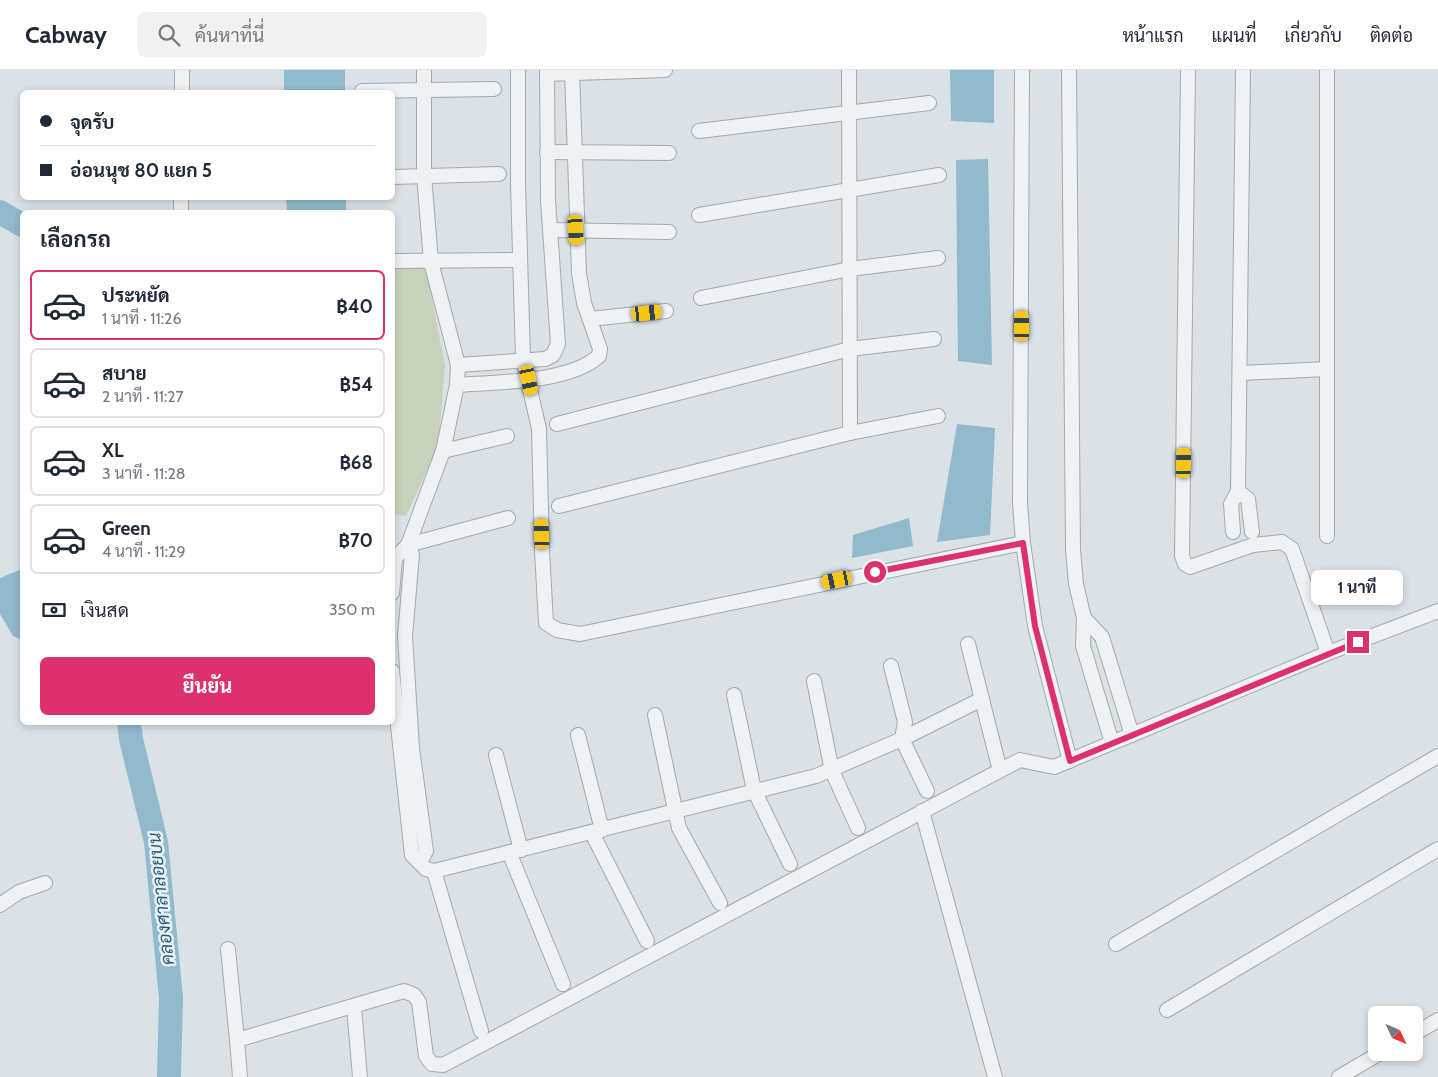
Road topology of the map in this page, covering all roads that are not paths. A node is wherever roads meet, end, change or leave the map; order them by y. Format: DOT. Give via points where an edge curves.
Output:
graph roads {
  1 [pos="182,70"];
  2 [pos="424,70"];
  3 [pos="518,70"];
  4 [pos="665,70"];
  5 [pos="849,70"];
  6 [pos="1022,70"];
  7 [pos="1069,70"];
  8 [pos="1188,70"];
  9 [pos="1243,70"];
  10 [pos="1328,70"];
  11 [pos="572,71"];
  12 [pos="547,72"];
  13 [pos="494,89"];
  14 [pos="182,90"];
  15 [pos="395,91"];
  16 [pos="425,91"];
  17 [pos="929,102"];
  18 [pos="850,111"];
  19 [pos="699,131"];
  20 [pos="547,152"];
  21 [pos="575,152"];
  22 [pos="669,154"];
  23 [pos="499,174"];
  24 [pos="424,175"];
  25 [pos="395,176"];
  26 [pos="939,176"];
  27 [pos="850,189"];
  28 [pos="699,215"];
  29 [pos="550,230"];
  30 [pos="576,230"];
  31 [pos="669,232"];
  32 [pos="938,258"];
  33 [pos="513,260"];
  34 [pos="395,261"];
  35 [pos="431,262"];
  36 [pos="850,269"];
  37 [pos="701,298"];
  38 [pos="666,311"];
  39 [pos="590,318"];
  40 [pos="934,339"];
  41 [pos="850,349"];
  42 [pos="523,359"];
  43 [pos="458,365"];
  44 [pos="1327,369"];
  45 [pos="1241,373"];
  46 [pos="529,380"];
  47 [pos="457,385"];
  48 [pos="938,416"];
  49 [pos="557,424"];
  50 [pos="850,433"];
  51 [pos="507,436"];
  52 [pos="443,451"];
  53 [pos="1238,491"];
  54 [pos="559,506"];
  55 [pos="508,518"];
  56 [pos="1327,536"];
  57 [pos="1252,539"];
  58 [pos="1234,541"];
  59 [pos="1023,543"];
  60 [pos="410,550"];
  61 [pos="395,558"];
  62 [pos="1438,611"];
  63 [pos="1084,618"];
  64 [pos="399,637"];
  65 [pos="968,644"];
  66 [pos="1328,653"];
  67 [pos="891,666"];
  68 [pos="814,681"];
  69 [pos="734,695"];
  70 [pos="395,699"];
  71 [pos="982,699"];
  72 [pos="655,714"];
  73 [pos="578,735"];
  74 [pos="1132,735"];
  75 [pos="902,739"];
  76 [pos="1112,744"];
  77 [pos="496,755"];
  78 [pos="1438,756"];
  79 [pos="1070,761"];
  80 [pos="998,763"];
  81 [pos="832,770"];
  82 [pos="754,790"];
  83 [pos="927,791"];
  84 [pos="676,810"];
  85 [pos="922,811"];
  86 [pos="858,828"];
  87 [pos="597,832"];
  88 [pos="1438,850"];
  89 [pos="515,851"];
  90 [pos="420,862"];
  91 [pos="790,864"];
  92 [pos="434,871"];
  93 [pos="45,882"];
  94 [pos="720,903"];
  95 [pos="0,905"];
  96 [pos="647,941"];
  97 [pos="1116,944"];
  98 [pos="228,949"];
  99 [pos="563,984"];
  100 [pos="354,1007"];
  101 [pos="1166,1010"];
  102 [pos="1438,1020"];
  103 [pos="1423,1029"];
  104 [pos="481,1031"];
  105 [pos="237,1040"];
  106 [pos="1368,1060"];
  107 [pos="240,1077"];
  108 [pos="360,1077"];
  109 [pos="995,1077"];
  110 [pos="1339,1077"];
  1 -- 14 [label="street"];
  2 -- 16 [label="street"];
  3 -- 42 [label="street"];
  4 -- 11 [label="street"];
  5 -- 18 [label="street"];
  6 -- 59 [label="street" via="1020,502"];
  7 -- 63 [label="street" via="1073,549 1076,584"];
  8 -- 58 [label="street" via="1182,556 1185,564 1190,567"];
  9 -- 45 [label="street"];
  10 -- 44 [label="street"];
  11 -- 12 [label="street"];
  11 -- 21 [label="street"];
  12 -- 20 [label="street"];
  13 -- 16 [label="street"];
  15 -- 16 [label="street"];
  16 -- 24 [label="street"];
  17 -- 18 [label="street"];
  18 -- 19 [label="street"];
  18 -- 27 [label="street"];
  20 -- 21 [label="street"];
  20 -- 29 [label="street"];
  21 -- 22 [label="street"];
  21 -- 30 [label="street"];
  23 -- 24 [label="street"];
  24 -- 25 [label="street"];
  24 -- 35 [label="street"];
  26 -- 27 [label="street"];
  27 -- 28 [label="street"];
  27 -- 36 [label="street"];
  29 -- 30 [label="street"];
  29 -- 42 [label="street" via="558,344 553,355 545,359"];
  30 -- 31 [label="street"];
  30 -- 39 [label="street" via="579,273"];
  32 -- 36 [label="street"];
  33 -- 35 [label="street"];
  34 -- 35 [label="street"];
  35 -- 43 [label="street"];
  36 -- 37 [label="street"];
  36 -- 41 [label="street"];
  38 -- 39 [label="street"];
  39 -- 46 [label="street" via="600,349 599,356 579,369"];
  40 -- 41 [label="street"];
  41 -- 49 [label="street"];
  41 -- 50 [label="street"];
  42 -- 43 [label="street"];
  42 -- 46 [label="street"];
  43 -- 47 [label="street"];
  44 -- 45 [label="street"];
  44 -- 56 [label="street"];
  45 -- 53 [label="street"];
  46 -- 47 [label="street"];
  46 -- 59 [label="street" via="539,429 546,623 556,630 580,634"];
  47 -- 52 [label="street"];
  48 -- 50 [label="street"];
  50 -- 54 [label="street"];
  51 -- 52 [label="street"];
  52 -- 60 [label="street"];
  53 -- 57 [label="street" via="1248,499"];
  53 -- 58 [label="street" via="1231,504"];
  55 -- 60 [label="street"];
  57 -- 58 [label="street"];
  57 -- 66 [label="street" via="1282,542 1292,549"];
  59 -- 79 [label="street" via="1035,626"];
  60 -- 61 [label="street"];
  60 -- 64 [label="street"];
  62 -- 66 [label="street"];
  63 -- 74 [label="street" via="1102,637"];
  63 -- 76 [label="street" via="1083,646"];
  64 -- 90 [label="street" via="426,851"];
  65 -- 71 [label="street"];
  66 -- 74 [label="street"];
  67 -- 75 [label="street" via="905,722"];
  68 -- 81 [label="street"];
  69 -- 82 [label="street"];
  70 -- 90 [label="street" via="412,855"];
  71 -- 75 [label="street"];
  71 -- 80 [label="street"];
  72 -- 84 [label="street"];
  73 -- 87 [label="street"];
  74 -- 76 [label="street"];
  75 -- 81 [label="street"];
  75 -- 83 [label="street"];
  76 -- 79 [label="street"];
  77 -- 89 [label="street"];
  78 -- 97 [label="street"];
  79 -- 85 [label="street" via="1054,767 1020,760"];
  81 -- 82 [label="street"];
  81 -- 86 [label="street"];
  82 -- 84 [label="street"];
  82 -- 91 [label="street"];
  84 -- 87 [label="street"];
  84 -- 94 [label="street" via="679,828"];
  85 -- 100 [label="street" via="443,1065 432,1064 426,1056 419,1002 414,995 404,991"];
  85 -- 109 [label="street"];
  87 -- 89 [label="street"];
  87 -- 96 [label="street"];
  88 -- 101 [label="street"];
  89 -- 92 [label="street"];
  89 -- 99 [label="street"];
  90 -- 92 [label="street" via="426,869"];
  92 -- 104 [label="street"];
  93 -- 95 [label="street" via="19,892"];
  98 -- 105 [label="street"];
  100 -- 105 [label="street"];
  100 -- 108 [label="street"];
  102 -- 103 [label="street"];
  105 -- 107 [label="street"];
  106 -- 110 [label="street"];
}
